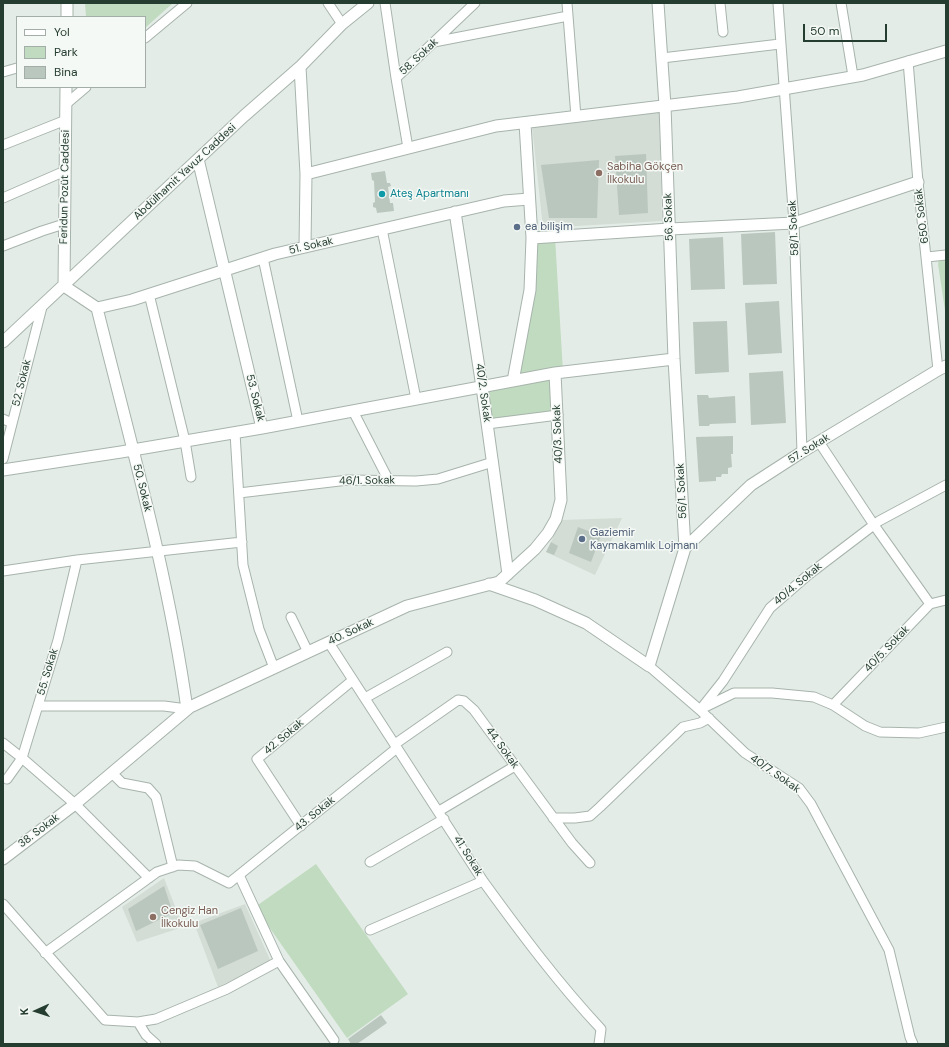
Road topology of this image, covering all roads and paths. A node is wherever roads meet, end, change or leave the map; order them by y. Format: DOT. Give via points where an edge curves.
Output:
graph roads {
  1 [pos="67,3"];
  2 [pos="187,3"];
  3 [pos="328,3"];
  4 [pos="368,3"];
  5 [pos="385,3"];
  6 [pos="475,3"];
  7 [pos="567,3"];
  8 [pos="658,3"];
  9 [pos="720,3"];
  10 [pos="778,3"];
  11 [pos="841,3"];
  12 [pos="67,16"];
  13 [pos="568,16"];
  14 [pos="342,24"];
  15 [pos="723,32"];
  16 [pos="146,37"];
  17 [pos="434,42"];
  18 [pos="780,44"];
  19 [pos="946,51"];
  20 [pos="662,58"];
  21 [pos="908,61"];
  22 [pos="300,67"];
  23 [pos="16,68"];
  24 [pos="3,72"];
  25 [pos="854,76"];
  26 [pos="396,78"];
  27 [pos="66,88"];
  28 [pos="85,88"];
  29 [pos="783,89"];
  30 [pos="66,104"];
  31 [pos="665,106"];
  32 [pos="576,117"];
  33 [pos="66,120"];
  34 [pos="525,123"];
  35 [pos="3,145"];
  36 [pos="408,148"];
  37 [pos="198,159"];
  38 [pos="65,171"];
  39 [pos="306,174"];
  40 [pos="918,182"];
  41 [pos="3,198"];
  42 [pos="529,199"];
  43 [pos="455,212"];
  44 [pos="794,223"];
  45 [pos="64,224"];
  46 [pos="382,229"];
  47 [pos="670,229"];
  48 [pos="532,238"];
  49 [pos="3,246"];
  50 [pos="305,247"];
  51 [pos="946,256"];
  52 [pos="926,257"];
  53 [pos="263,258"];
  54 [pos="224,270"];
  55 [pos="64,286"];
  56 [pos="149,294"];
  57 [pos="42,306"];
  58 [pos="97,308"];
  59 [pos="3,342"];
  60 [pos="674,359"];
  61 [pos="942,368"];
  62 [pos="555,373"];
  63 [pos="513,381"];
  64 [pos="482,387"];
  65 [pos="416,399"];
  66 [pos="354,411"];
  67 [pos="558,415"];
  68 [pos="3,419"];
  69 [pos="298,421"];
  70 [pos="12,422"];
  71 [pos="487,424"];
  72 [pos="262,428"];
  73 [pos="235,433"];
  74 [pos="184,441"];
  75 [pos="819,442"];
  76 [pos="133,450"];
  77 [pos="802,452"];
  78 [pos="3,459"];
  79 [pos="493,462"];
  80 [pos="3,470"];
  81 [pos="191,476"];
  82 [pos="389,481"];
  83 [pos="946,485"];
  84 [pos="239,494"];
  85 [pos="874,525"];
  86 [pos="242,542"];
  87 [pos="685,548"];
  88 [pos="158,552"];
  89 [pos="77,560"];
  90 [pos="3,571"];
  91 [pos="508,574"];
  92 [pos="489,584"];
  93 [pos="946,600"];
  94 [pos="930,604"];
  95 [pos="291,617"];
  96 [pos="329,643"];
  97 [pos="308,652"];
  98 [pos="447,652"];
  99 [pos="649,666"];
  100 [pos="274,668"];
  101 [pos="353,680"];
  102 [pos="365,698"];
  103 [pos="833,705"];
  104 [pos="38,706"];
  105 [pos="187,709"];
  106 [pos="700,710"];
  107 [pos="709,718"];
  108 [pos="946,727"];
  109 [pos="4,745"];
  110 [pos="396,746"];
  111 [pos="22,758"];
  112 [pos="515,766"];
  113 [pos="112,773"];
  114 [pos="7,779"];
  115 [pos="75,804"];
  116 [pos="441,815"];
  117 [pos="553,818"];
  118 [pos="301,826"];
  119 [pos="3,859"];
  120 [pos="370,862"];
  121 [pos="590,863"];
  122 [pos="173,867"];
  123 [pos="239,875"];
  124 [pos="149,878"];
  125 [pos="484,881"];
  126 [pos="3,904"];
  127 [pos="370,930"];
  128 [pos="45,952"];
  129 [pos="279,961"];
  130 [pos="138,1022"];
  131 [pos="334,1040"];
  132 [pos="156,1044"];
  133 [pos="599,1044"];
  134 [pos="913,1044"];
  1 -- 12 [label="street"];
  2 -- 16 [label="street"];
  3 -- 14 [label="street"];
  4 -- 14 [label="street, Abdülhamit Yavuz Caddesi"];
  5 -- 26 [label="street"];
  6 -- 17 [label="street, 58. Sokak"];
  7 -- 13 [label="street"];
  8 -- 20 [label="street, 56. Sokak"];
  9 -- 15 [label="street"];
  10 -- 18 [label="street, 58/1. Sokak"];
  11 -- 25 [label="street"];
  13 -- 17 [label="street"];
  13 -- 32 [label="street"];
  14 -- 22 [label="street, Abdülhamit Yavuz Caddesi"];
  17 -- 26 [label="street, 58. Sokak"];
  18 -- 20 [label="street"];
  18 -- 29 [label="street, 58/1. Sokak"];
  19 -- 21 [label="street"];
  20 -- 31 [label="street, 56. Sokak"];
  21 -- 25 [label="street"];
  21 -- 40 [label="street, 650. Sokak"];
  22 -- 37 [label="street, Abdülhamit Yavuz Caddesi"];
  22 -- 39 [label="street"];
  23 -- 24 [label="street"];
  25 -- 29 [label="street"];
  26 -- 36 [label="street, 58. Sokak"];
  27 -- 30 [label="street, Feridun Pozüt Caddesi"];
  28 -- 30 [label="street"];
  29 -- 31 [label="street"];
  29 -- 44 [label="street, 58/1. Sokak"];
  30 -- 33 [label="street, Feridun Pozüt Caddesi"];
  31 -- 32 [label="street"];
  31 -- 47 [label="street, 56. Sokak"];
  32 -- 34 [label="street"];
  33 -- 35 [label="street"];
  33 -- 38 [label="street, Feridun Pozüt Caddesi"];
  34 -- 36 [label="street" via="496,126"];
  34 -- 42 [label="street"];
  36 -- 39 [label="street"];
  37 -- 54 [label="street, 53. Sokak"];
  37 -- 55 [label="street, Abdülhamit Yavuz Caddesi"];
  38 -- 41 [label="street"];
  38 -- 45 [label="street, Feridun Pozüt Caddesi"];
  39 -- 50 [label="street"];
  40 -- 44 [label="street"];
  40 -- 52 [label="street, 650. Sokak"];
  42 -- 43 [label="street, 51. Sokak" via="504,201"];
  42 -- 48 [label="street"];
  43 -- 46 [label="street, 51. Sokak"];
  43 -- 64 [label="street, 40/2. Sokak"];
  44 -- 47 [label="street"];
  44 -- 77 [label="street, 58/1. Sokak"];
  45 -- 49 [label="street"];
  45 -- 55 [label="street, Feridun Pozüt Caddesi"];
  46 -- 50 [label="street, 51. Sokak"];
  46 -- 65 [label="street"];
  47 -- 48 [label="street"];
  47 -- 60 [label="street, 56. Sokak"];
  48 -- 63 [label="street" via="530,290"];
  50 -- 53 [label="street, 51. Sokak"];
  51 -- 52 [label="street"];
  52 -- 61 [label="street, 650. Sokak"];
  53 -- 54 [label="street, 51. Sokak"];
  53 -- 69 [label="street"];
  54 -- 56 [label="street, 51. Sokak"];
  54 -- 72 [label="street, 53. Sokak"];
  55 -- 57 [label="street, Abdülhamit Yavuz Caddesi"];
  55 -- 58 [label="street"];
  56 -- 58 [label="street, 51. Sokak"];
  56 -- 74 [label="street"];
  57 -- 59 [label="street, Abdülhamit Yavuz Caddesi"];
  57 -- 70 [label="street, 52. Sokak"];
  58 -- 76 [label="street, 50. Sokak"];
  60 -- 62 [label="street"];
  60 -- 87 [label="street, 56/1. Sokak"];
  61 -- 75 [label="street, 57. Sokak"];
  62 -- 63 [label="street"];
  62 -- 67 [label="street, 40/3. Sokak"];
  63 -- 64 [label="street"];
  64 -- 65 [label="street"];
  64 -- 71 [label="street, 40/2. Sokak"];
  65 -- 66 [label="street"];
  66 -- 69 [label="street"];
  66 -- 82 [label="street"];
  67 -- 71 [label="street"];
  67 -- 91 [label="street, 40/3. Sokak" via="561,500 559,510 542,541"];
  68 -- 70 [label="street"];
  69 -- 72 [label="street"];
  70 -- 78 [label="street, 52. Sokak"];
  71 -- 79 [label="street, 40/2. Sokak"];
  72 -- 73 [label="street, 53. Sokak"];
  73 -- 74 [label="street, 53. Sokak"];
  73 -- 84 [label="street"];
  74 -- 76 [label="street, 53. Sokak"];
  74 -- 81 [label="street"];
  75 -- 77 [label="street, 57. Sokak"];
  75 -- 85 [label="street"];
  76 -- 80 [label="street, 53. Sokak"];
  76 -- 88 [label="street, 50. Sokak"];
  77 -- 87 [label="street, 57. Sokak" via="751,485"];
  79 -- 82 [label="street, 46/1. Sokak" via="438,479"];
  79 -- 91 [label="street, 40/2. Sokak"];
  82 -- 84 [label="street, 46/1. Sokak" via="348,480"];
  83 -- 85 [label="street, 40/4. Sokak"];
  84 -- 86 [label="street"];
  85 -- 94 [label="street"];
  85 -- 106 [label="street, 40/4. Sokak" via="808,575 770,608 723,681"];
  86 -- 88 [label="street"];
  86 -- 100 [label="street" via="243,564 259,629"];
  87 -- 99 [label="street, 56/1. Sokak"];
  88 -- 89 [label="street"];
  88 -- 105 [label="street, 50. Sokak" via="183,676"];
  89 -- 90 [label="street"];
  89 -- 104 [label="street, 55. Sokak" via="58,640"];
  91 -- 92 [label="street, 40/3. Sokak" via="499,582"];
  92 -- 96 [label="street, 40. Sokak" via="407,606"];
  92 -- 99 [label="street" via="535,600 586,623"];
  93 -- 94 [label="street"];
  94 -- 103 [label="street, 40/5. Sokak"];
  95 -- 97 [label="street"];
  96 -- 97 [label="street, 40. Sokak"];
  96 -- 101 [label="street, 41. Sokak"];
  97 -- 100 [label="street, 40. Sokak"];
  98 -- 102 [label="street"];
  99 -- 106 [label="street"];
  100 -- 105 [label="street, 40. Sokak"];
  101 -- 102 [label="street, 41. Sokak"];
  101 -- 118 [label="street, 42. Sokak" via="258,759"];
  102 -- 110 [label="street, 41. Sokak"];
  103 -- 106 [label="street" via="814,697 734,693"];
  103 -- 108 [label="street" via="865,726 880,732 920,733"];
  104 -- 105 [label="street" via="164,706"];
  104 -- 111 [label="street, 55. Sokak"];
  105 -- 113 [label="street, 40. Sokak"];
  106 -- 107 [label="street, 40/7. Sokak"];
  107 -- 117 [label="street" via="683,727 590,816"];
  107 -- 134 [label="street, 40/7. Sokak" via="745,753 799,788 811,804 889,950"];
  109 -- 111 [label="street"];
  110 -- 112 [label="street, 44. Sokak" via="458,700 464,701 474,710"];
  110 -- 116 [label="street, 41. Sokak"];
  110 -- 118 [label="street, 43. Sokak"];
  111 -- 114 [label="street, 55. Sokak"];
  111 -- 115 [label="street"];
  112 -- 116 [label="street"];
  112 -- 117 [label="street, 44. Sokak"];
  113 -- 115 [label="street, 40. Sokak"];
  113 -- 122 [label="street" via="122,783 148,788 156,796"];
  115 -- 119 [label="street, 38. Sokak"];
  115 -- 124 [label="street"];
  116 -- 120 [label="street"];
  116 -- 125 [label="street, 41. Sokak"];
  117 -- 121 [label="street, 44. Sokak"];
  118 -- 123 [label="street, 43. Sokak"];
  122 -- 123 [label="street, 43. Sokak" via="195,866 229,883"];
  122 -- 124 [label="street" via="157,872"];
  123 -- 129 [label="street"];
  124 -- 128 [label="street"];
  125 -- 127 [label="street, 41. Sokak"];
  125 -- 133 [label="street" via="526,939 601,1029"];
  126 -- 128 [label="street"];
  128 -- 130 [label="street" via="105,1020"];
  129 -- 130 [label="street" via="193,1004 156,1020"];
  129 -- 131 [label="street"];
  130 -- 132 [label="street" via="146,1036"];
}
